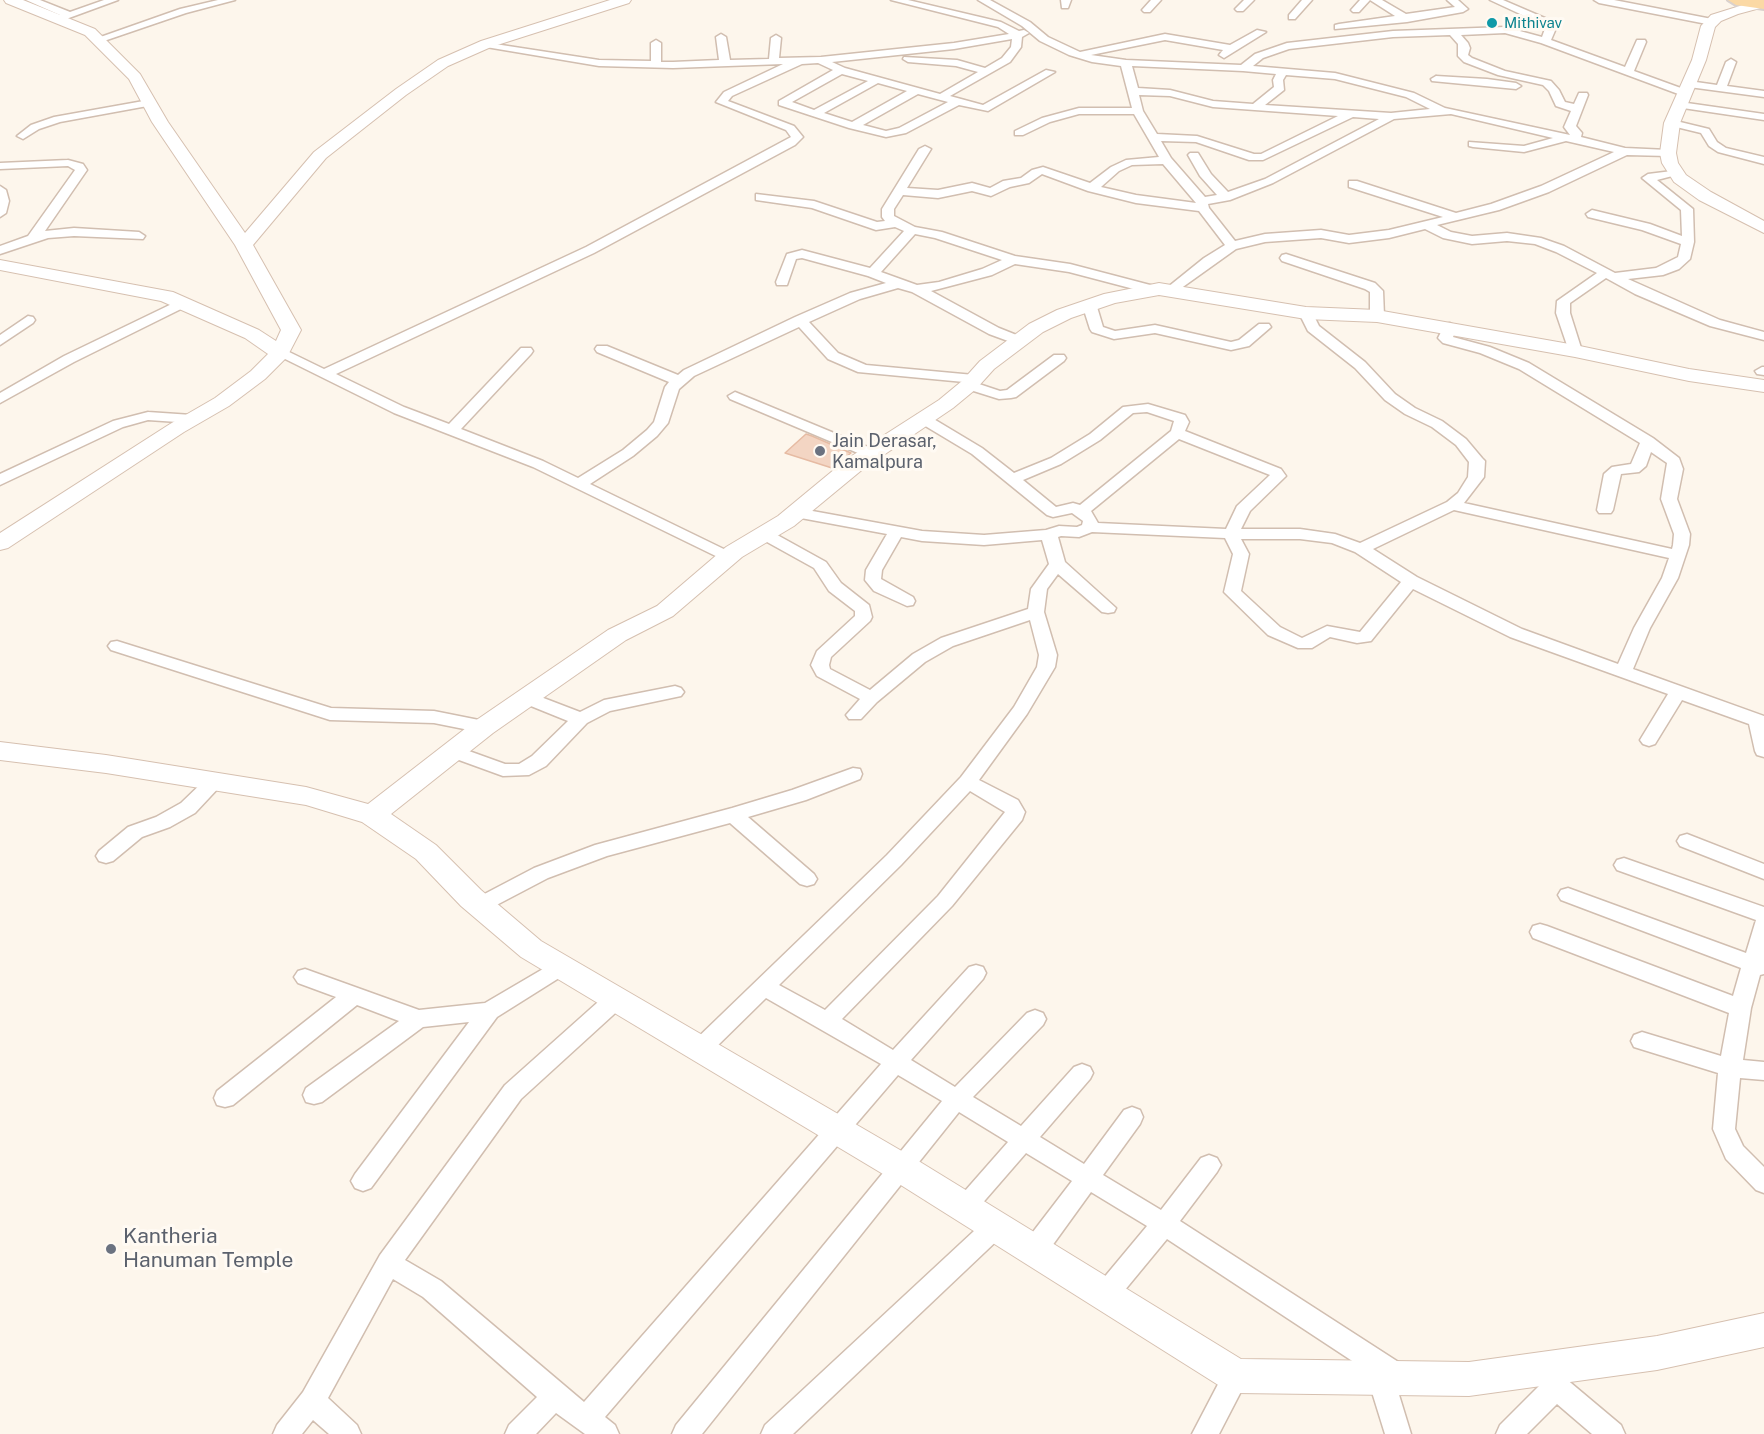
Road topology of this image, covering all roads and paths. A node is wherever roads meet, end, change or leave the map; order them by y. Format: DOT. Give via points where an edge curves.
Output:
graph roads {
  1 [pos="11,0"];
  2 [pos="79,0"];
  3 [pos="113,0"];
  4 [pos="204,0"];
  5 [pos="230,0"];
  6 [pos="624,0"];
  7 [pos="896,0"];
  8 [pos="982,0"];
  9 [pos="1156,0"];
  10 [pos="1248,0"];
  11 [pos="1307,0"];
  12 [pos="1365,0"];
  13 [pos="1375,0"];
  14 [pos="1452,0"];
  15 [pos="1495,0"];
  16 [pos="1599,0"];
  17 [pos="1740,0"];
  18 [pos="1764,3"];
  19 [pos="50,8"];
  20 [pos="1240,9"];
  21 [pos="1147,10"];
  22 [pos="1356,10"];
  23 [pos="169,16"];
  24 [pos="1403,16"];
  25 [pos="1292,17"];
  26 [pos="1712,22"];
  27 [pos="1339,27"];
  28 [pos="1034,30"];
  29 [pos="1261,32"];
  30 [pos="1425,32"];
  31 [pos="1453,32"];
  32 [pos="1017,34"];
  33 [pos="721,37"];
  34 [pos="776,38"];
  35 [pos="97,40"];
  36 [pos="1545,41"];
  37 [pos="1641,42"];
  38 [pos="656,43"];
  39 [pos="486,44"];
  40 [pos="1231,48"];
  41 [pos="883,52"];
  42 [pos="1079,54"];
  43 [pos="820,60"];
  44 [pos="799,61"];
  45 [pos="774,62"];
  46 [pos="1731,62"];
  47 [pos="725,63"];
  48 [pos="1126,63"];
  49 [pos="656,64"];
  50 [pos="1216,67"];
  51 [pos="1243,68"];
  52 [pos="841,70"];
  53 [pos="986,70"];
  54 [pos="1283,71"];
  55 [pos="1050,72"];
  56 [pos="1628,73"];
  57 [pos="1436,79"];
  58 [pos="877,80"];
  59 [pos="1551,87"];
  60 [pos="1721,88"];
  61 [pos="916,91"];
  62 [pos="1134,91"];
  63 [pos="1685,94"];
  64 [pos="1764,94"];
  65 [pos="1583,95"];
  66 [pos="940,98"];
  67 [pos="957,102"];
  68 [pos="149,103"];
  69 [pos="1254,108"];
  70 [pos="1578,110"];
  71 [pos="1138,111"];
  72 [pos="1442,111"];
  73 [pos="814,114"];
  74 [pos="1350,114"];
  75 [pos="1392,116"];
  76 [pos="1764,117"];
  77 [pos="1672,123"];
  78 [pos="853,126"];
  79 [pos="1019,133"];
  80 [pos="23,136"];
  81 [pos="1152,137"];
  82 [pos="1571,138"];
  83 [pos="1473,144"];
  84 [pos="926,149"];
  85 [pos="1625,151"];
  86 [pos="16,153"];
  87 [pos="1668,153"];
  88 [pos="1194,155"];
  89 [pos="1166,160"];
  90 [pos="1764,161"];
  91 [pos="4,166"];
  92 [pos="1676,172"];
  93 [pos="0,178"];
  94 [pos="1353,184"];
  95 [pos="1092,189"];
  96 [pos="0,190"];
  97 [pos="899,191"];
  98 [pos="760,197"];
  99 [pos="1226,197"];
  100 [pos="1202,205"];
  101 [pos="0,213"];
  102 [pos="1592,214"];
  103 [pos="1453,216"];
  104 [pos="896,223"];
  105 [pos="1426,225"];
  106 [pos="1764,228"];
  107 [pos="912,230"];
  108 [pos="139,236"];
  109 [pos="34,237"];
  110 [pos="1688,242"];
  111 [pos="244,244"];
  112 [pos="1232,246"];
  113 [pos="0,250"];
  114 [pos="1286,258"];
  115 [pos="1013,260"];
  116 [pos="0,265"];
  117 [pos="873,273"];
  118 [pos="1610,275"];
  119 [pos="782,282"];
  120 [pos="898,284"];
  121 [pos="917,289"];
  122 [pos="1149,289"];
  123 [pos="1173,290"];
  124 [pos="180,304"];
  125 [pos="1090,307"];
  126 [pos="1306,313"];
  127 [pos="1377,316"];
  128 [pos="28,320"];
  129 [pos="800,320"];
  130 [pos="1264,327"];
  131 [pos="1450,327"];
  132 [pos="1764,336"];
  133 [pos="0,341"];
  134 [pos="1019,341"];
  135 [pos="602,349"];
  136 [pos="526,351"];
  137 [pos="1575,351"];
  138 [pos="280,353"];
  139 [pos="1059,358"];
  140 [pos="325,374"];
  141 [pos="1764,376"];
  142 [pos="679,381"];
  143 [pos="971,382"];
  144 [pos="735,396"];
  145 [pos="0,399"];
  146 [pos="922,418"];
  147 [pos="192,419"];
  148 [pos="452,430"];
  149 [pos="1177,433"];
  150 [pos="1647,441"];
  151 [pos="870,453"];
  152 [pos="1013,479"];
  153 [pos="0,480"];
  154 [pos="579,484"];
  155 [pos="1452,505"];
  156 [pos="1605,510"];
  157 [pos="1082,511"];
  158 [pos="1053,512"];
  159 [pos="796,513"];
  160 [pos="1090,527"];
  161 [pos="897,531"];
  162 [pos="1054,533"];
  163 [pos="764,534"];
  164 [pos="1231,534"];
  165 [pos="0,543"];
  166 [pos="1360,549"];
  167 [pos="1678,555"];
  168 [pos="728,557"];
  169 [pos="1057,564"];
  170 [pos="1411,581"];
  171 [pos="907,601"];
  172 [pos="1108,608"];
  173 [pos="1035,612"];
  174 [pos="117,646"];
  175 [pos="1623,671"];
  176 [pos="675,692"];
  177 [pos="1678,692"];
  178 [pos="527,698"];
  179 [pos="871,698"];
  180 [pos="855,715"];
  181 [pos="581,719"];
  182 [pos="1761,722"];
  183 [pos="484,728"];
  184 [pos="1649,740"];
  185 [pos="0,751"];
  186 [pos="1764,751"];
  187 [pos="455,752"];
  188 [pos="853,774"];
  189 [pos="215,782"];
  190 [pos="968,782"];
  191 [pos="372,814"];
  192 [pos="733,815"];
  193 [pos="1687,842"];
  194 [pos="106,856"];
  195 [pos="1624,865"];
  196 [pos="1764,872"];
  197 [pos="807,879"];
  198 [pos="1568,895"];
  199 [pos="480,905"];
  200 [pos="1764,915"];
  201 [pos="1764,925"];
  202 [pos="1540,932"];
  203 [pos="1758,966"];
  204 [pos="560,967"];
  205 [pos="976,973"];
  206 [pos="305,977"];
  207 [pos="763,987"];
  208 [pos="354,995"];
  209 [pos="615,1000"];
  210 [pos="1740,1008"];
  211 [pos="489,1011"];
  212 [pos="1035,1018"];
  213 [pos="418,1019"];
  214 [pos="827,1021"];
  215 [pos="1642,1041"];
  216 [pos="700,1049"];
  217 [pos="895,1063"];
  218 [pos="1730,1068"];
  219 [pos="1764,1071"];
  220 [pos="1082,1073"];
  221 [pos="314,1095"];
  222 [pos="225,1098"];
  223 [pos="956,1100"];
  224 [pos="1132,1117"];
  225 [pos="837,1130"];
  226 [pos="1022,1140"];
  227 [pos="1209,1165"];
  228 [pos="900,1167"];
  229 [pos="1088,1180"];
  230 [pos="363,1181"];
  231 [pos="1764,1183"];
  232 [pos="965,1207"];
  233 [pos="1164,1224"];
  234 [pos="996,1226"];
  235 [pos="1035,1250"];
  236 [pos="389,1263"];
  237 [pos="1106,1294"];
  238 [pos="1764,1330"];
  239 [pos="1236,1376"];
  240 [pos="1389,1377"];
  241 [pos="1549,1378"];
  242 [pos="555,1396"];
  243 [pos="312,1401"];
  244 [pos="596,1426"];
  245 [pos="286,1434"];
  246 [pos="348,1434"];
  247 [pos="518,1434"];
  248 [pos="685,1434"];
  249 [pos="774,1434"];
  250 [pos="1205,1434"];
  251 [pos="1398,1434"];
  252 [pos="1509,1434"];
  253 [pos="1612,1434"];
  1 -- 19 [label="street"];
  2 -- 19 [label="street"];
  3 -- 19 [label="street"];
  4 -- 23 [label="street"];
  5 -- 23 [label="street"];
  6 -- 39 [label="street"];
  7 -- 32 [label="street" via="1001,25"];
  8 -- 28 [label="street"];
  9 -- 21 [label="street"];
  10 -- 20 [label="street"];
  11 -- 25 [label="street"];
  12 -- 22 [label="street"];
  13 -- 24 [label="street"];
  14 -- 24 [label="street" via="1463,9"];
  15 -- 36 [label="street" via="1550,24"];
  16 -- 26 [label="street"];
  17 -- 18 [label="main road"];
  18 -- 26 [label="street" via="1733,10"];
  19 -- 35 [label="street"];
  23 -- 35 [label="street"];
  24 -- 27 [label="street"];
  24 -- 30 [label="street"];
  26 -- 63 [label="street"];
  28 -- 32 [label="street"];
  28 -- 42 [label="street" via="1044,39"];
  29 -- 40 [label="street"];
  30 -- 31 [label="street"];
  30 -- 51 [label="street" via="1287,46 1259,56"];
  31 -- 36 [label="street" via="1505,30"];
  31 -- 59 [label="street" via="1463,43 1463,57 1468,60"];
  32 -- 41 [label="street" via="954,46"];
  32 -- 53 [label="street" via="1012,54"];
  33 -- 47 [label="street"];
  34 -- 45 [label="street"];
  35 -- 68 [label="street" via="135,76"];
  36 -- 56 [label="street"];
  37 -- 56 [label="street"];
  38 -- 49 [label="street"];
  39 -- 49 [label="street" via="581,62"];
  39 -- 111 [label="street" via="443,63 320,156"];
  40 -- 42 [label="street" via="1165,37"];
  40 -- 50 [label="street"];
  41 -- 43 [label="street"];
  41 -- 53 [label="street"];
  42 -- 48 [label="street"];
  43 -- 44 [label="street"];
  43 -- 52 [label="street"];
  44 -- 45 [label="street"];
  44 -- 140 [label="street" via="728,94 721,102 790,128 797,137 791,143 590,250"];
  45 -- 47 [label="street"];
  46 -- 60 [label="street"];
  47 -- 49 [label="street"];
  48 -- 50 [label="street"];
  48 -- 62 [label="street"];
  50 -- 51 [label="street"];
  51 -- 54 [label="street"];
  52 -- 58 [label="street"];
  52 -- 73 [label="street" via="783,102"];
  53 -- 66 [label="street"];
  54 -- 69 [label="street" via="1278,80 1280,88"];
  54 -- 72 [label="street" via="1323,74 1385,87"];
  55 -- 67 [label="street" via="988,108"];
  56 -- 63 [label="street"];
  57 -- 59 [label="street"];
  58 -- 61 [label="street"];
  58 -- 73 [label="street"];
  59 -- 70 [label="street" via="1560,104"];
  60 -- 63 [label="street"];
  60 -- 64 [label="street"];
  61 -- 66 [label="street"];
  61 -- 78 [label="street"];
  62 -- 69 [label="street" via="1170,93 1200,102"];
  62 -- 71 [label="street"];
  63 -- 76 [label="street"];
  63 -- 77 [label="street"];
  65 -- 70 [label="street"];
  66 -- 67 [label="street"];
  67 -- 78 [label="street" via="894,134"];
  68 -- 80 [label="street" via="58,119"];
  68 -- 111 [label="street"];
  69 -- 74 [label="street"];
  70 -- 82 [label="street" via="1570,127 1576,133"];
  71 -- 79 [label="street" via="1078,111"];
  71 -- 81 [label="street"];
  72 -- 75 [label="street"];
  72 -- 82 [label="street"];
  73 -- 78 [label="street"];
  74 -- 75 [label="street"];
  74 -- 81 [label="street" via="1263,157 1253,158 1197,139"];
  75 -- 99 [label="street" via="1269,181"];
  77 -- 87 [label="street"];
  77 -- 90 [label="street" via="1705,131 1722,150"];
  81 -- 89 [label="street"];
  82 -- 83 [label="street" via="1524,149"];
  82 -- 85 [label="street"];
  84 -- 97 [label="street"];
  85 -- 87 [label="street"];
  85 -- 103 [label="street" via="1545,189 1496,207"];
  86 -- 91 [label="street"];
  87 -- 92 [label="street"];
  88 -- 99 [label="street" via="1206,176"];
  89 -- 95 [label="street" via="1123,164"];
  89 -- 100 [label="street"];
  91 -- 93 [label="street"];
  91 -- 109 [label="street" via="68,163 81,170"];
  92 -- 106 [label="street" via="1705,196"];
  92 -- 110 [label="street" via="1652,176 1648,181 1687,209"];
  94 -- 103 [label="street"];
  95 -- 97 [label="street" via="1043,170 1025,181 991,192 972,187 938,194"];
  95 -- 100 [label="street" via="1136,199"];
  96 -- 101 [label="street"];
  97 -- 104 [label="street" via="888,209 888,217"];
  98 -- 104 [label="street" via="814,205 876,226"];
  99 -- 100 [label="street"];
  100 -- 112 [label="street"];
  102 -- 110 [label="street"];
  103 -- 105 [label="street"];
  104 -- 107 [label="street"];
  105 -- 112 [label="street" via="1368,238 1321,234 1265,238"];
  105 -- 118 [label="street" via="1472,240 1507,237 1537,241"];
  107 -- 115 [label="street"];
  107 -- 117 [label="street"];
  108 -- 109 [label="street" via="74,232"];
  109 -- 113 [label="street"];
  110 -- 118 [label="street" via="1684,259 1674,266 1658,272"];
  111 -- 138 [label="street" via="291,330"];
  112 -- 123 [label="street"];
  114 -- 127 [label="street" via="1370,286 1376,291"];
  115 -- 121 [label="street" via="987,272"];
  115 -- 122 [label="street" via="1070,268"];
  116 -- 124 [label="street" via="166,296"];
  117 -- 119 [label="street" via="797,254 791,257"];
  117 -- 120 [label="street"];
  118 -- 132 [label="street" via="1715,323"];
  118 -- 137 [label="street" via="1564,301 1563,314"];
  120 -- 121 [label="street"];
  120 -- 129 [label="street" via="855,296"];
  121 -- 134 [label="street"];
  122 -- 123 [label="street"];
  122 -- 125 [label="street"];
  123 -- 126 [label="street"];
  124 -- 138 [label="street" via="252,334"];
  124 -- 145 [label="street" via="69,359"];
  125 -- 130 [label="street" via="1097,329 1114,335 1155,329 1231,346 1244,343"];
  125 -- 134 [label="street" via="1064,314"];
  126 -- 127 [label="street"];
  126 -- 155 [label="street" via="1313,328 1360,365 1390,397 1437,424 1461,442 1477,461 1476,477"];
  127 -- 131 [label="street"];
  128 -- 133 [label="street"];
  129 -- 142 [label="street" via="689,372"];
  129 -- 143 [label="street" via="833,356 863,369"];
  131 -- 137 [label="street"];
  131 -- 150 [label="street" via="1445,338 1448,340 1524,366"];
  134 -- 143 [label="street"];
  135 -- 142 [label="street"];
  136 -- 148 [label="street"];
  137 -- 141 [label="street" via="1689,375"];
  138 -- 140 [label="street"];
  138 -- 147 [label="street" via="222,402"];
  139 -- 143 [label="street" via="1011,394 999,395"];
  140 -- 148 [label="street"];
  142 -- 154 [label="street" via="672,387 661,423 652,433"];
  143 -- 146 [label="street"];
  144 -- 151 [label="street"];
  146 -- 151 [label="street"];
  146 -- 152 [label="street" via="977,451"];
  147 -- 153 [label="street" via="148,417 118,424"];
  147 -- 165 [label="street"];
  148 -- 154 [label="street"];
  149 -- 152 [label="street" via="1180,418 1135,408 1056,461"];
  149 -- 157 [label="street"];
  149 -- 164 [label="street" via="1276,472 1278,476 1243,509"];
  150 -- 156 [label="street" via="1638,466 1612,474"];
  150 -- 167 [label="street" via="1674,461 1670,499 1682,534"];
  151 -- 159 [label="street"];
  152 -- 158 [label="street"];
  154 -- 168 [label="street"];
  155 -- 166 [label="street"];
  155 -- 167 [label="street"];
  157 -- 158 [label="street" via="1072,508"];
  157 -- 160 [label="street" via="1091,520"];
  158 -- 162 [label="street" via="1048,520"];
  159 -- 161 [label="street"];
  159 -- 163 [label="street"];
  160 -- 162 [label="street" via="1079,532"];
  160 -- 164 [label="street"];
  161 -- 162 [label="street" via="984,540"];
  161 -- 171 [label="street" via="874,570 873,580"];
  162 -- 169 [label="street"];
  163 -- 168 [label="street"];
  163 -- 179 [label="street" via="820,565 835,587 863,609 864,617 823,656 820,664 823,672"];
  164 -- 166 [label="street" via="1300,534 1335,539"];
  164 -- 170 [label="street" via="1241,554 1234,596 1274,631 1298,643 1306,644 1327,631 1365,637"];
  166 -- 170 [label="street"];
  167 -- 175 [label="street"];
  168 -- 178 [label="street" via="664,611 617,635"];
  169 -- 172 [label="street"];
  169 -- 173 [label="street" via="1039,589"];
  170 -- 175 [label="street" via="1516,633"];
  173 -- 179 [label="street" via="947,642 919,658"];
  173 -- 190 [label="street" via="1048,655 1047,667"];
  174 -- 183 [label="street" via="330,714 434,717"];
  175 -- 177 [label="street"];
  176 -- 181 [label="street" via="619,701"];
  177 -- 182 [label="street"];
  177 -- 184 [label="street"];
  178 -- 181 [label="street"];
  178 -- 183 [label="street"];
  179 -- 180 [label="street"];
  181 -- 187 [label="street" via="539,761 522,770 503,770"];
  182 -- 186 [label="street"];
  183 -- 187 [label="street"];
  185 -- 189 [label="street"];
  187 -- 191 [label="street"];
  188 -- 192 [label="street"];
  189 -- 191 [label="street" via="306,796"];
  189 -- 194 [label="street" via="188,808 135,832"];
  190 -- 207 [label="street"];
  190 -- 214 [label="street" via="1011,805 1015,812 1012,820 945,901"];
  191 -- 199 [label="street" via="426,852"];
  192 -- 197 [label="street"];
  192 -- 199 [label="street" via="602,850 541,873"];
  193 -- 196 [label="street"];
  195 -- 200 [label="street"];
  198 -- 203 [label="street"];
  199 -- 204 [label="street" via="531,949"];
  201 -- 203 [label="street"];
  202 -- 210 [label="street"];
  203 -- 210 [label="street"];
  204 -- 209 [label="street"];
  204 -- 211 [label="street"];
  205 -- 217 [label="street"];
  206 -- 208 [label="street"];
  207 -- 214 [label="street"];
  207 -- 216 [label="street"];
  208 -- 213 [label="street"];
  208 -- 222 [label="street"];
  209 -- 216 [label="street"];
  209 -- 236 [label="street" via="513,1092"];
  210 -- 218 [label="street"];
  211 -- 213 [label="street"];
  211 -- 230 [label="street"];
  212 -- 223 [label="street"];
  213 -- 221 [label="street"];
  214 -- 217 [label="street"];
  215 -- 218 [label="street"];
  216 -- 225 [label="street"];
  217 -- 223 [label="street"];
  217 -- 225 [label="street"];
  218 -- 219 [label="street"];
  218 -- 231 [label="street" via="1724,1129 1734,1152"];
  220 -- 226 [label="street"];
  223 -- 226 [label="street"];
  223 -- 228 [label="street"];
  224 -- 229 [label="street"];
  225 -- 228 [label="street"];
  225 -- 244 [label="street"];
  226 -- 229 [label="street"];
  226 -- 232 [label="street"];
  227 -- 233 [label="street"];
  228 -- 232 [label="street"];
  228 -- 248 [label="street"];
  229 -- 233 [label="street"];
  229 -- 235 [label="street"];
  232 -- 234 [label="street"];
  233 -- 237 [label="street"];
  233 -- 240 [label="street"];
  234 -- 235 [label="street"];
  234 -- 249 [label="street"];
  235 -- 237 [label="street"];
  236 -- 242 [label="street" via="432,1289"];
  236 -- 243 [label="street"];
  237 -- 239 [label="street"];
  238 -- 241 [label="street"];
  239 -- 240 [label="street"];
  239 -- 250 [label="street"];
  240 -- 241 [label="street"];
  240 -- 251 [label="street"];
  241 -- 252 [label="street"];
  241 -- 253 [label="street"];
  242 -- 244 [label="street"];
  242 -- 247 [label="street"];
  243 -- 245 [label="street"];
  243 -- 246 [label="street"];
}
